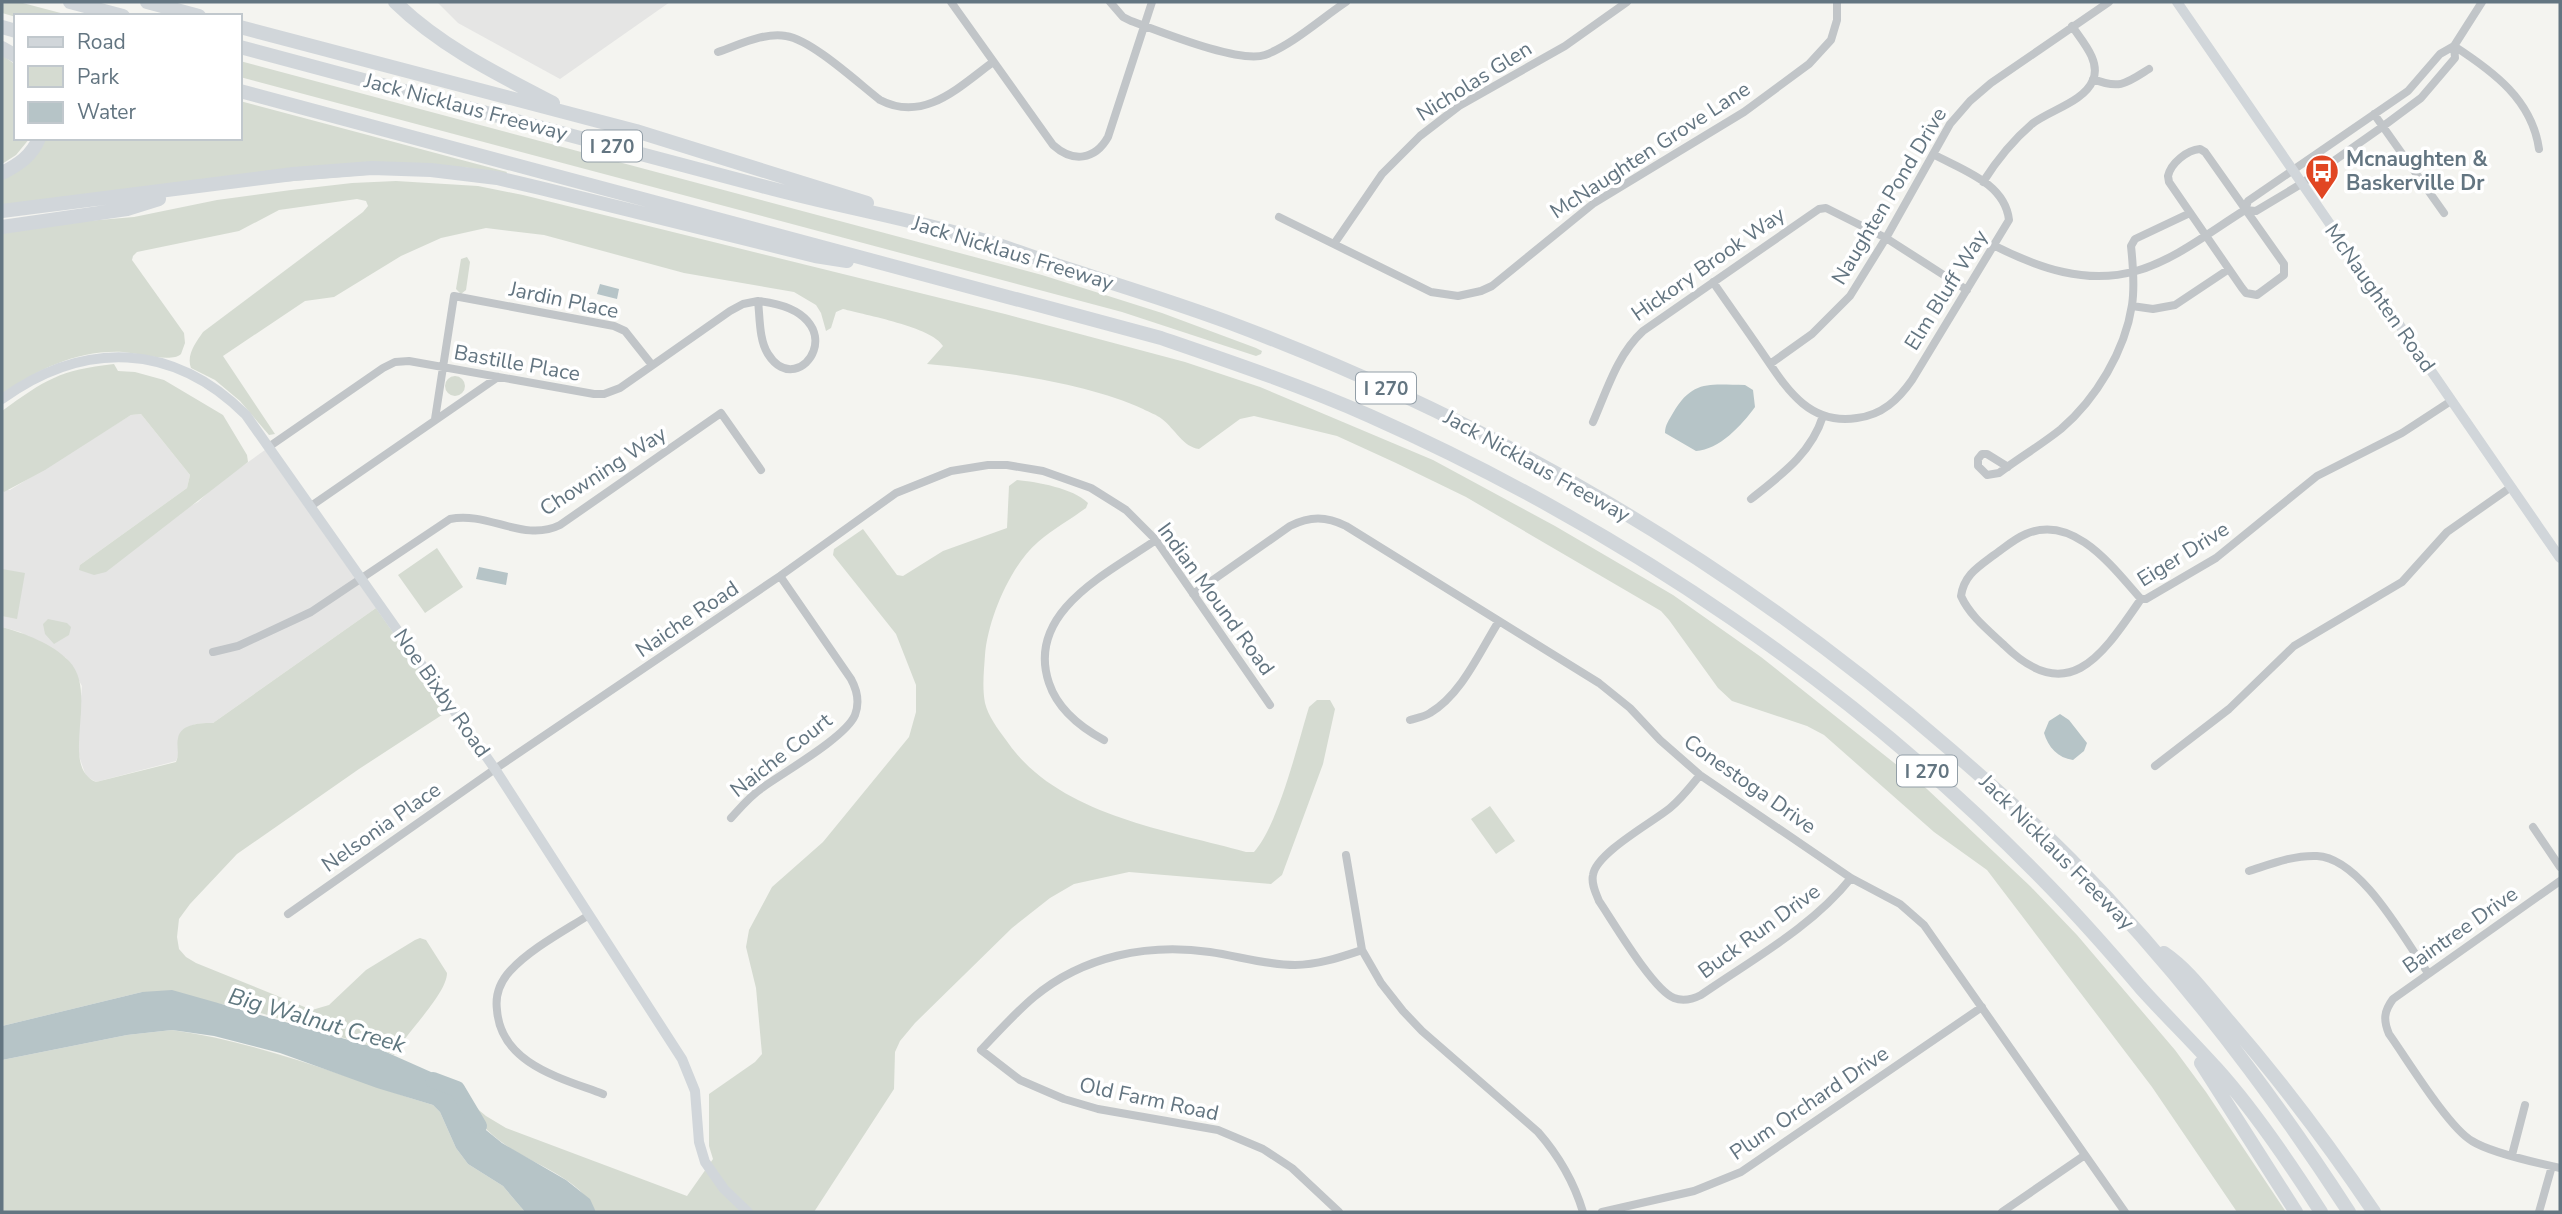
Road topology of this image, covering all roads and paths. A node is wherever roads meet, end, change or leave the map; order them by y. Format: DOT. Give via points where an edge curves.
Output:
graph roads {
  1 [pos="70,2"];
  2 [pos="147,2"];
  3 [pos="395,2"];
  4 [pos="951,2"];
  5 [pos="1110,2"];
  6 [pos="1152,2"];
  7 [pos="1346,2"];
  8 [pos="1627,2"];
  9 [pos="1838,2"];
  10 [pos="2109,2"];
  11 [pos="2177,2"];
  12 [pos="2482,2"];
  13 [pos="115,14"];
  14 [pos="192,14"];
  15 [pos="1143,26"];
  16 [pos="2072,26"];
  17 [pos="242,28"];
  18 [pos="2454,47"];
  19 [pos="242,48"];
  20 [pos="718,52"];
  21 [pos="993,62"];
  22 [pos="2149,69"];
  23 [pos="2094,79"];
  24 [pos="242,92"];
  25 [pos="2374,114"];
  26 [pos="576,115"];
  27 [pos="2382,127"];
  28 [pos="38,140"];
  29 [pos="2539,149"];
  30 [pos="1933,154"];
  31 [pos="2293,172"];
  32 [pos="2,173"];
  33 [pos="1983,181"];
  34 [pos="2301,184"];
  35 [pos="194,188"];
  36 [pos="2245,210"];
  37 [pos="2,211"];
  38 [pos="2190,213"];
  39 [pos="2444,213"];
  40 [pos="1279,217"];
  41 [pos="2,227"];
  42 [pos="2206,234"];
  43 [pos="1886,238"];
  44 [pos="985,240"];
  45 [pos="1334,244"];
  46 [pos="1995,246"];
  47 [pos="904,269"];
  48 [pos="2229,269"];
  49 [pos="2133,272"];
  50 [pos="1713,282"];
  51 [pos="1967,290"];
  52 [pos="758,302"];
  53 [pos="2132,306"];
  54 [pos="1770,364"];
  55 [pos="652,365"];
  56 [pos="444,367"];
  57 [pos="498,377"];
  58 [pos="2,399"];
  59 [pos="2451,401"];
  60 [pos="1824,416"];
  61 [pos="435,419"];
  62 [pos="1593,422"];
  63 [pos="270,446"];
  64 [pos="2008,467"];
  65 [pos="761,470"];
  66 [pos="2511,487"];
  67 [pos="896,493"];
  68 [pos="1751,499"];
  69 [pos="312,506"];
  70 [pos="1156,540"];
  71 [pos="2560,558"];
  72 [pos="780,576"];
  73 [pos="362,579"];
  74 [pos="1193,594"];
  75 [pos="2141,599"];
  76 [pos="1499,621"];
  77 [pos="213,652"];
  78 [pos="1270,705"];
  79 [pos="1410,720"];
  80 [pos="1104,740"];
  81 [pos="2155,766"];
  82 [pos="495,769"];
  83 [pos="1700,775"];
  84 [pos="732,818"];
  85 [pos="2533,827"];
  86 [pos="1346,855"];
  87 [pos="2560,867"];
  88 [pos="2249,871"];
  89 [pos="1851,878"];
  90 [pos="2560,881"];
  91 [pos="288,914"];
  92 [pos="589,915"];
  93 [pos="2141,936"];
  94 [pos="1362,950"];
  95 [pos="2428,973"];
  96 [pos="2143,990"];
  97 [pos="1982,1007"];
  98 [pos="603,1094"];
  99 [pos="2525,1105"];
  100 [pos="2085,1154"];
  101 [pos="2512,1154"];
  102 [pos="2556,1168"];
  103 [pos="748,1212"];
  104 [pos="1339,1212"];
  105 [pos="1583,1212"];
  106 [pos="1602,1212"];
  107 [pos="2002,1212"];
  108 [pos="2125,1212"];
  109 [pos="2296,1212"];
  110 [pos="2321,1212"];
  111 [pos="2349,1212"];
  112 [pos="2374,1212"];
  113 [pos="2539,1212"];
  1 -- 13 [label="highway"];
  2 -- 14 [label="highway"];
  3 -- 26 [label="highway" via="460,53"];
  4 -- 21 [label="street"];
  5 -- 15 [label="street" via="1123,17"];
  6 -- 15 [label="street"];
  7 -- 15 [label="street" via="1278,48 1256,57 1232,55"];
  8 -- 45 [label="street, Nicholas Glen" via="1566,46 1459,107 1420,136 1382,174"];
  9 -- 45 [label="street, McNaughten Grove Lane" via="1831,40 1810,64 1744,112 1594,203 1492,286 1458,296 1431,292"];
  10 -- 16 [label="street, Naughten Pond Drive"];
  11 -- 31 [label="street, McNaughten Road"];
  12 -- 18 [label="street"];
  15 -- 21 [label="street" via="1108,137 1095,153 1078,158 1053,145"];
  16 -- 23 [label="street" via="2092,60"];
  16 -- 30 [label="street, Naughten Pond Drive" via="1974,96"];
  17 -- 26 [label="highway"];
  18 -- 25 [label="street" via="2440,54 2408,91"];
  18 -- 27 [label="street" via="2455,58 2421,99"];
  18 -- 29 [label="street" via="2509,88 2537,133"];
  19 -- 44 [label="highway, Jack Nicklaus Freeway / I 270" via="767,188"];
  20 -- 21 [label="street" via="772,36 794,38 880,100 911,109 941,100"];
  22 -- 23 [label="street" via="2121,85"];
  23 -- 33 [label="street" via="2081,95 2022,132"];
  24 -- 47 [label="highway, Jack Nicklaus Freeway / I 270"];
  25 -- 27 [label="street"];
  25 -- 31 [label="street"];
  26 -- 44 [label="highway"];
  27 -- 34 [label="street"];
  27 -- 39 [label="street"];
  28 -- 32 [label="highway" via="27,157"];
  30 -- 33 [label="street, Elm Bluff Way"];
  30 -- 43 [label="street, Naughten Pond Drive"];
  31 -- 34 [label="street, McNaughten Road"];
  31 -- 36 [label="street" via="2248,201"];
  33 -- 46 [label="street, Elm Bluff Way" via="1999,193 2008,212 2009,220"];
  34 -- 36 [label="street" via="2256,211"];
  34 -- 59 [label="street, McNaughten Road"];
  35 -- 37 [label="highway"];
  35 -- 41 [label="highway" via="127,209"];
  35 -- 47 [label="highway" via="351,169 431,170 497,178 815,256"];
  36 -- 38 [label="street" via="2205,152 2194,150 2174,165 2168,176"];
  36 -- 42 [label="street"];
  36 -- 48 [label="street" via="2285,269 2280,279 2257,295 2246,293"];
  38 -- 42 [label="street"];
  38 -- 49 [label="street" via="2136,239 2131,246"];
  40 -- 45 [label="street, McNaughten Grove Lane"];
  42 -- 48 [label="street"];
  42 -- 49 [label="street"];
  43 -- 50 [label="street, Hickory Brook Way" via="1826,208 1819,209"];
  43 -- 51 [label="street"];
  43 -- 54 [label="street, Naughten Pond Drive" via="1850,296 1827,321"];
  44 -- 93 [label="highway, Jack Nicklaus Freeway / I 270" via="1174,303 1348,370 1462,423 1586,489 1740,585 1894,701 2020,811"];
  46 -- 49 [label="street" via="2053,271 2086,275"];
  46 -- 51 [label="street, Elm Bluff Way"];
  47 -- 96 [label="highway, Jack Nicklaus Freeway / I 270" via="1161,338 1260,372 1473,465 1620,547 1753,635 1914,761 2049,885"];
  48 -- 53 [label="street" via="2175,305"];
  49 -- 53 [label="street"];
  50 -- 54 [label="street"];
  50 -- 62 [label="street, Hickory Brook Way" via="1631,342"];
  51 -- 60 [label="street, Elm Bluff Way" via="1912,380 1892,404 1866,417 1842,420"];
  52 -- 52 [label="street" via="789,307 808,323 816,346 801,367 775,364 767,353"];
  52 -- 55 [label="street, Bastille Place" via="730,311"];
  53 -- 64 [label="street" via="2118,353 2096,390 2063,427"];
  54 -- 60 [label="street" via="1794,396"];
  55 -- 56 [label="street, Jardin Place" via="625,331 614,326 454,296"];
  55 -- 57 [label="street, Bastille Place" via="604,394"];
  56 -- 57 [label="street, Bastille Place"];
  56 -- 61 [label="street"];
  56 -- 63 [label="street, Bastille Place" via="395,362"];
  57 -- 61 [label="street"];
  58 -- 63 [label="street, Noe Bixby Road" via="42,374 82,361 156,362 208,383 246,415"];
  59 -- 66 [label="street, McNaughten Road"];
  59 -- 75 [label="street, Eiger Drive" via="2402,433 2317,476 2216,558"];
  60 -- 68 [label="street" via="1800,458"];
  61 -- 69 [label="street"];
  63 -- 69 [label="street, Noe Bixby Road"];
  65 -- 73 [label="street, Chowning Way" via="721,413 560,525 533,532 471,518 450,519"];
  66 -- 71 [label="street, McNaughten Road"];
  66 -- 81 [label="street" via="2447,532 2402,582 2294,646 2229,709"];
  67 -- 70 [label="street, Indian Mound Road" via="969,467 1026,467 1091,488 1126,510"];
  67 -- 72 [label="street, Naiche Road"];
  69 -- 73 [label="street, Noe Bixby Road"];
  70 -- 74 [label="street, Indian Mound Road"];
  70 -- 80 [label="street" via="1079,593 1055,620 1046,639 1046,674 1052,692 1074,721"];
  72 -- 82 [label="street, Naiche Road"];
  72 -- 84 [label="street, Naiche Court" via="851,678 857,707 843,732 760,789"];
  73 -- 77 [label="street, Chowning Way" via="311,612 238,646"];
  73 -- 82 [label="street, Noe Bixby Road"];
  74 -- 76 [label="street, Conestoga Drive" via="1290,526 1303,519 1326,518"];
  74 -- 78 [label="street, Indian Mound Road"];
  75 -- 75 [label="street, Eiger Drive" via="2095,660 2061,674 2043,673 2019,660 1973,615 1961,596 1966,577 2027,533 2045,530 2095,548"];
  76 -- 79 [label="street" via="1445,701 1429,714"];
  76 -- 83 [label="street, Conestoga Drive" via="1619,698"];
  82 -- 91 [label="street, Nelsonia Place"];
  82 -- 92 [label="street, Noe Bixby Road"];
  83 -- 89 [label="street, Conestoga Drive"];
  83 -- 89 [label="street, Buck Run Drive" via="1673,806 1608,853 1592,875 1599,901 1667,994 1679,1000 1701,995 1811,919"];
  85 -- 87 [label="street"];
  86 -- 94 [label="street"];
  88 -- 95 [label="street" via="2299,856 2325,857 2346,865 2367,886"];
  89 -- 97 [label="street, Conestoga Drive" via="1900,904 1924,925"];
  90 -- 95 [label="street, Baintree Drive"];
  92 -- 98 [label="street" via="510,971 498,990 497,1012 503,1035 524,1060"];
  92 -- 103 [label="street, Noe Bixby Road" via="682,1059 695,1091 705,1162"];
  93 -- 111 [label="highway, Jack Nicklaus Freeway / I 270" via="2294,1129"];
  93 -- 112 [label="highway" via="2179,963 2250,1045"];
  94 -- 104 [label="street, Old Farm Road" via="1295,965 1174,948 1107,958 1057,980 981,1050 1020,1080 1064,1099 1218,1130 1264,1149"];
  94 -- 105 [label="street" via="1403,1011 1551,1147 1571,1179"];
  95 -- 101 [label="street, Baintree Drive" via="2393,999 2385,1013 2389,1034 2464,1137"];
  96 -- 109 [label="highway" via="2210,1074"];
  96 -- 110 [label="highway, Jack Nicklaus Freeway / I 270" via="2219,1071"];
  97 -- 100 [label="street, Conestoga Drive"];
  97 -- 106 [label="street, Plum Orchard Drive" via="1741,1172 1694,1191"];
  99 -- 101 [label="street"];
  100 -- 107 [label="street"];
  100 -- 108 [label="street, Conestoga Drive"];
  101 -- 102 [label="street"];
  102 -- 113 [label="street"];
}
